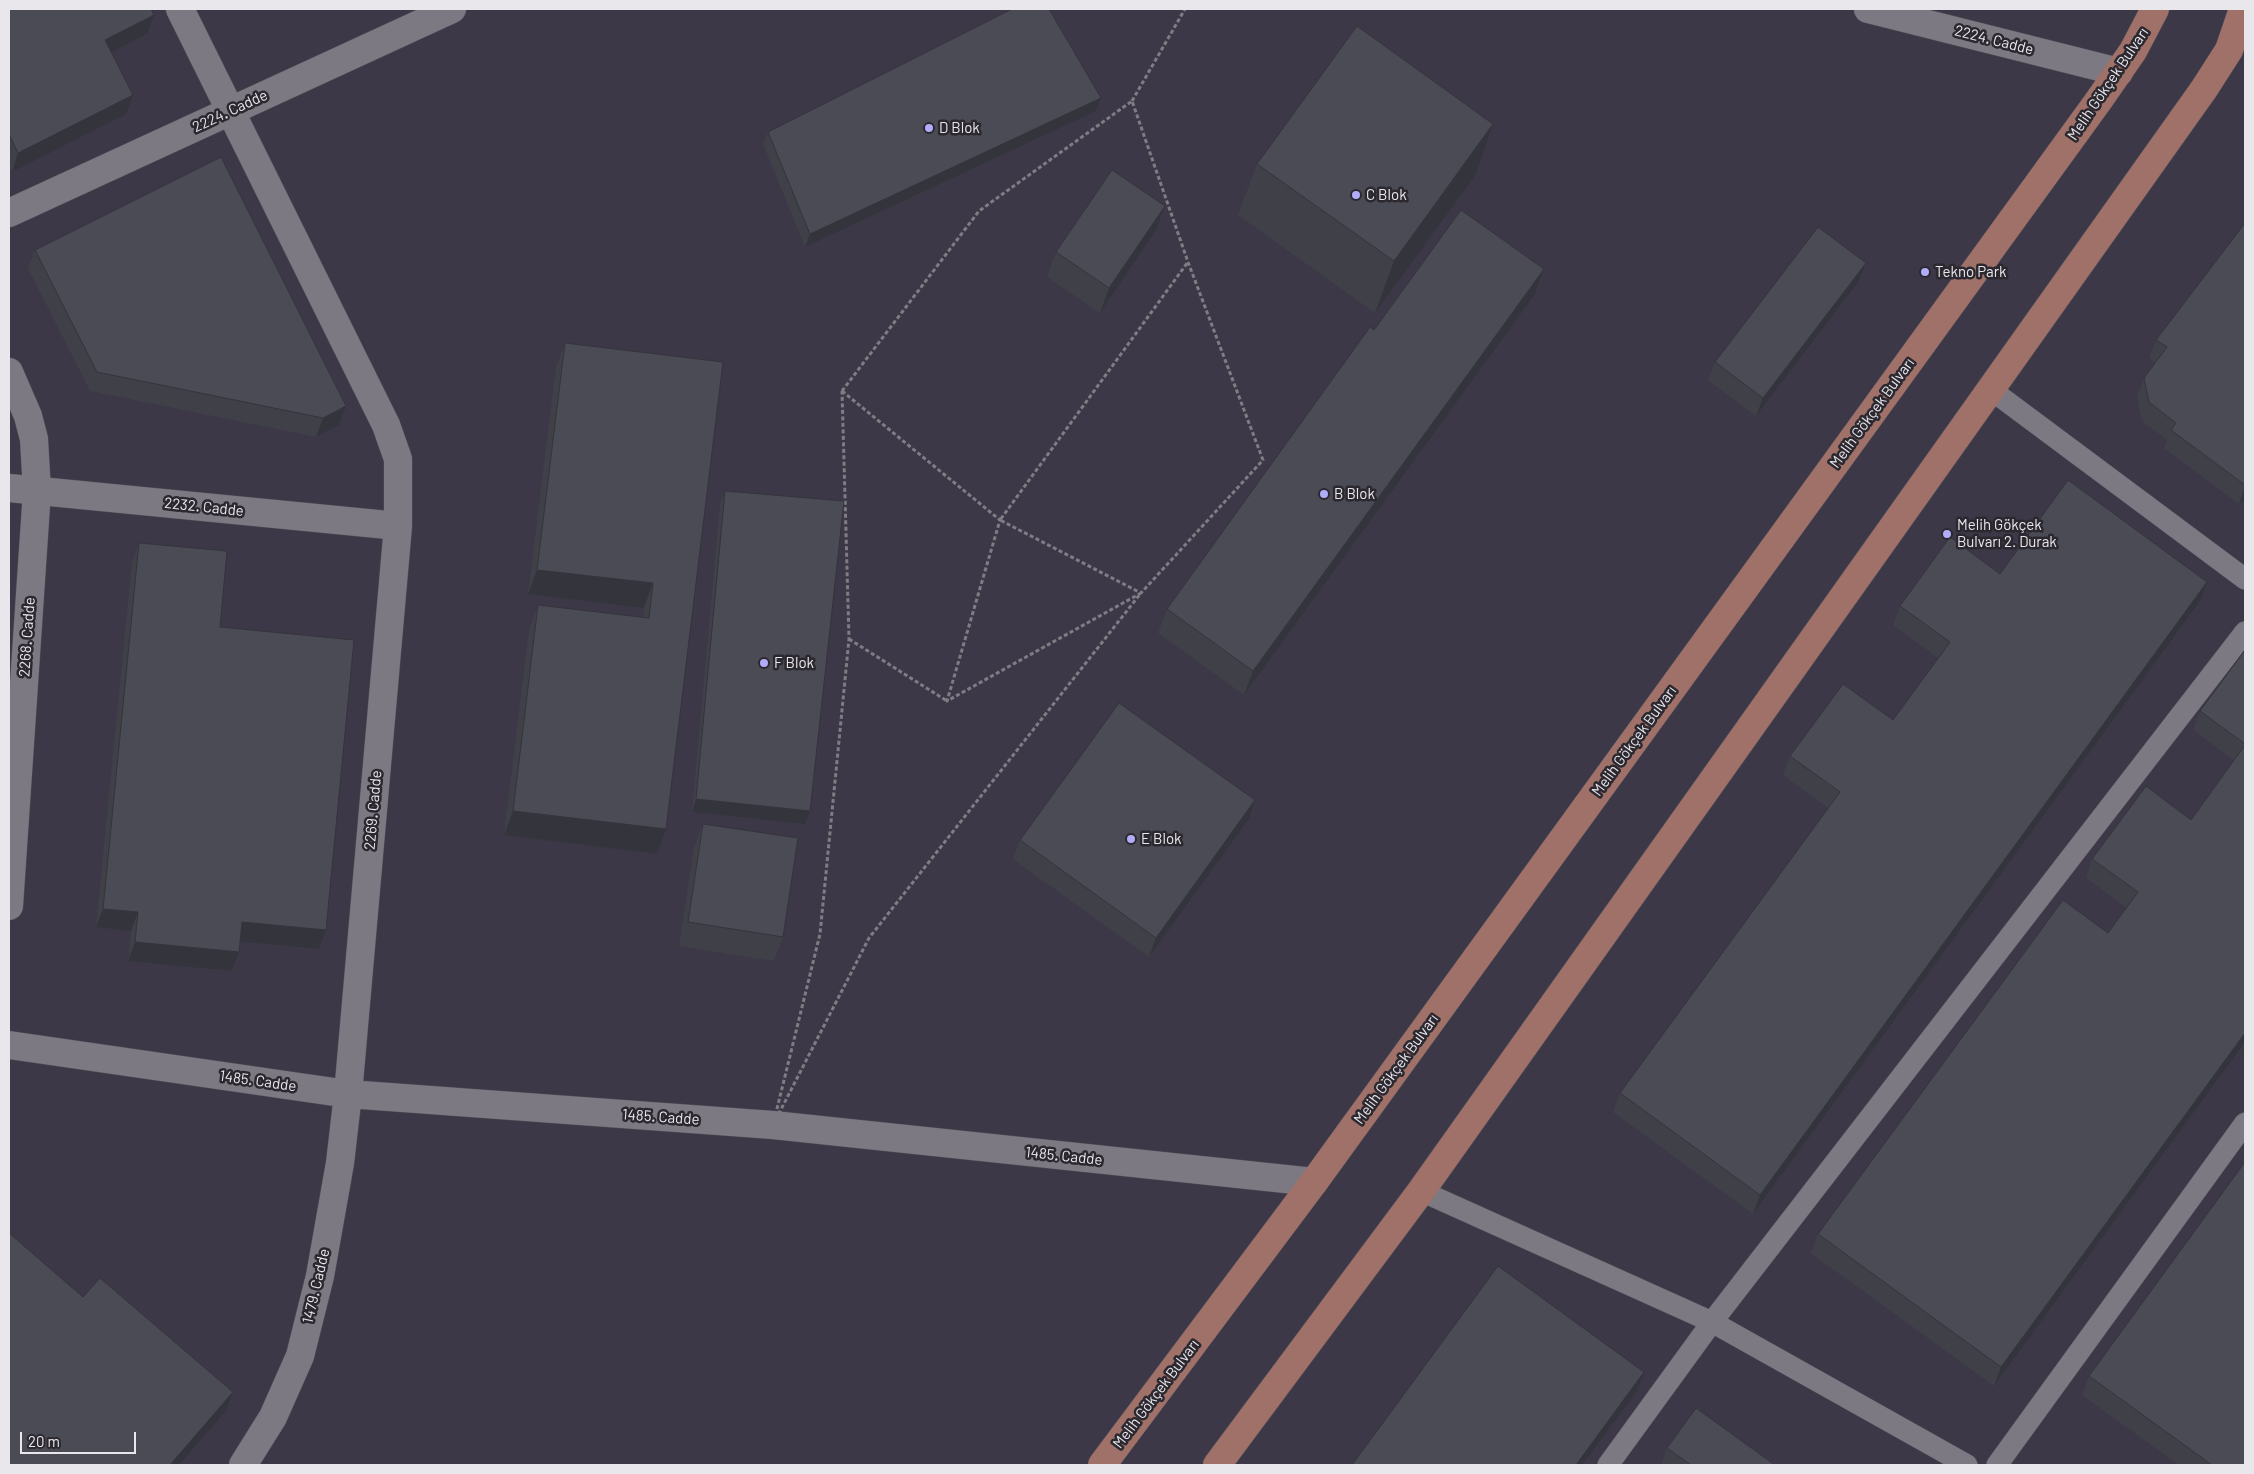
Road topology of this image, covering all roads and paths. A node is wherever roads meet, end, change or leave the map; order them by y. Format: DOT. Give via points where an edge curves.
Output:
graph roads {
  1 [pos="180,9"];
  2 [pos="452,9"];
  3 [pos="1185,9"];
  4 [pos="1868,9"];
  5 [pos="2155,9"];
  6 [pos="2244,9"];
  7 [pos="2119,72"];
  8 [pos="1132,101"];
  9 [pos="231,110"];
  10 [pos="9,213"];
  11 [pos="1188,262"];
  12 [pos="9,372"];
  13 [pos="1990,389"];
  14 [pos="842,391"];
  15 [pos="9,488"];
  16 [pos="37,491"];
  17 [pos="1000,520"];
  18 [pos="398,526"];
  19 [pos="2245,579"];
  20 [pos="1141,593"];
  21 [pos="2245,632"];
  22 [pos="849,639"];
  23 [pos="947,701"];
  24 [pos="9,906"];
  25 [pos="9,1045"];
  26 [pos="348,1094"];
  27 [pos="2245,1123"];
  28 [pos="773,1125"];
  29 [pos="1314,1182"];
  30 [pos="1421,1191"];
  31 [pos="1712,1322"];
  32 [pos="243,1465"];
  33 [pos="1102,1465"];
  34 [pos="1217,1465"];
  35 [pos="1608,1465"];
  36 [pos="1967,1465"];
  37 [pos="1997,1465"];
  1 -- 9 [label="street"];
  2 -- 9 [label="street, 2224. Cadde"];
  3 -- 8 [label="path"];
  4 -- 7 [label="street, 2224. Cadde"];
  5 -- 7 [label="main road, Melih Gökçek Bulvarı"];
  6 -- 13 [label="main road" via="2229,50 2204,89"];
  7 -- 29 [label="main road, Melih Gökçek Bulvarı"];
  8 -- 11 [label="path"];
  8 -- 14 [label="path" via="979,210"];
  9 -- 10 [label="street, 2224. Cadde"];
  9 -- 18 [label="street, 2269. Cadde" via="386,425 398,459"];
  11 -- 17 [label="path"];
  11 -- 20 [label="path" via="1263,460"];
  12 -- 16 [label="street, 2268. Cadde" via="34,439"];
  13 -- 19 [label="lane"];
  13 -- 30 [label="main road"];
  14 -- 17 [label="path"];
  14 -- 22 [label="path"];
  15 -- 16 [label="street, 2232. Cadde"];
  16 -- 18 [label="street, 2232. Cadde"];
  16 -- 24 [label="street, 2268. Cadde"];
  17 -- 20 [label="path"];
  17 -- 23 [label="path"];
  18 -- 26 [label="street, 2269. Cadde"];
  20 -- 23 [label="path"];
  20 -- 28 [label="path" via="869,938"];
  21 -- 31 [label="lane"];
  22 -- 23 [label="path"];
  22 -- 28 [label="path" via="820,934"];
  25 -- 26 [label="street, 1485. Cadde"];
  26 -- 28 [label="street, 1485. Cadde"];
  26 -- 32 [label="street, 1479. Cadde" via="320,1276 300,1356 274,1418"];
  27 -- 37 [label="lane"];
  28 -- 29 [label="street, 1485. Cadde"];
  29 -- 33 [label="main road, Melih Gökçek Bulvarı"];
  30 -- 31 [label="lane"];
  30 -- 34 [label="main road"];
  31 -- 35 [label="lane"];
  31 -- 36 [label="lane"];
}
